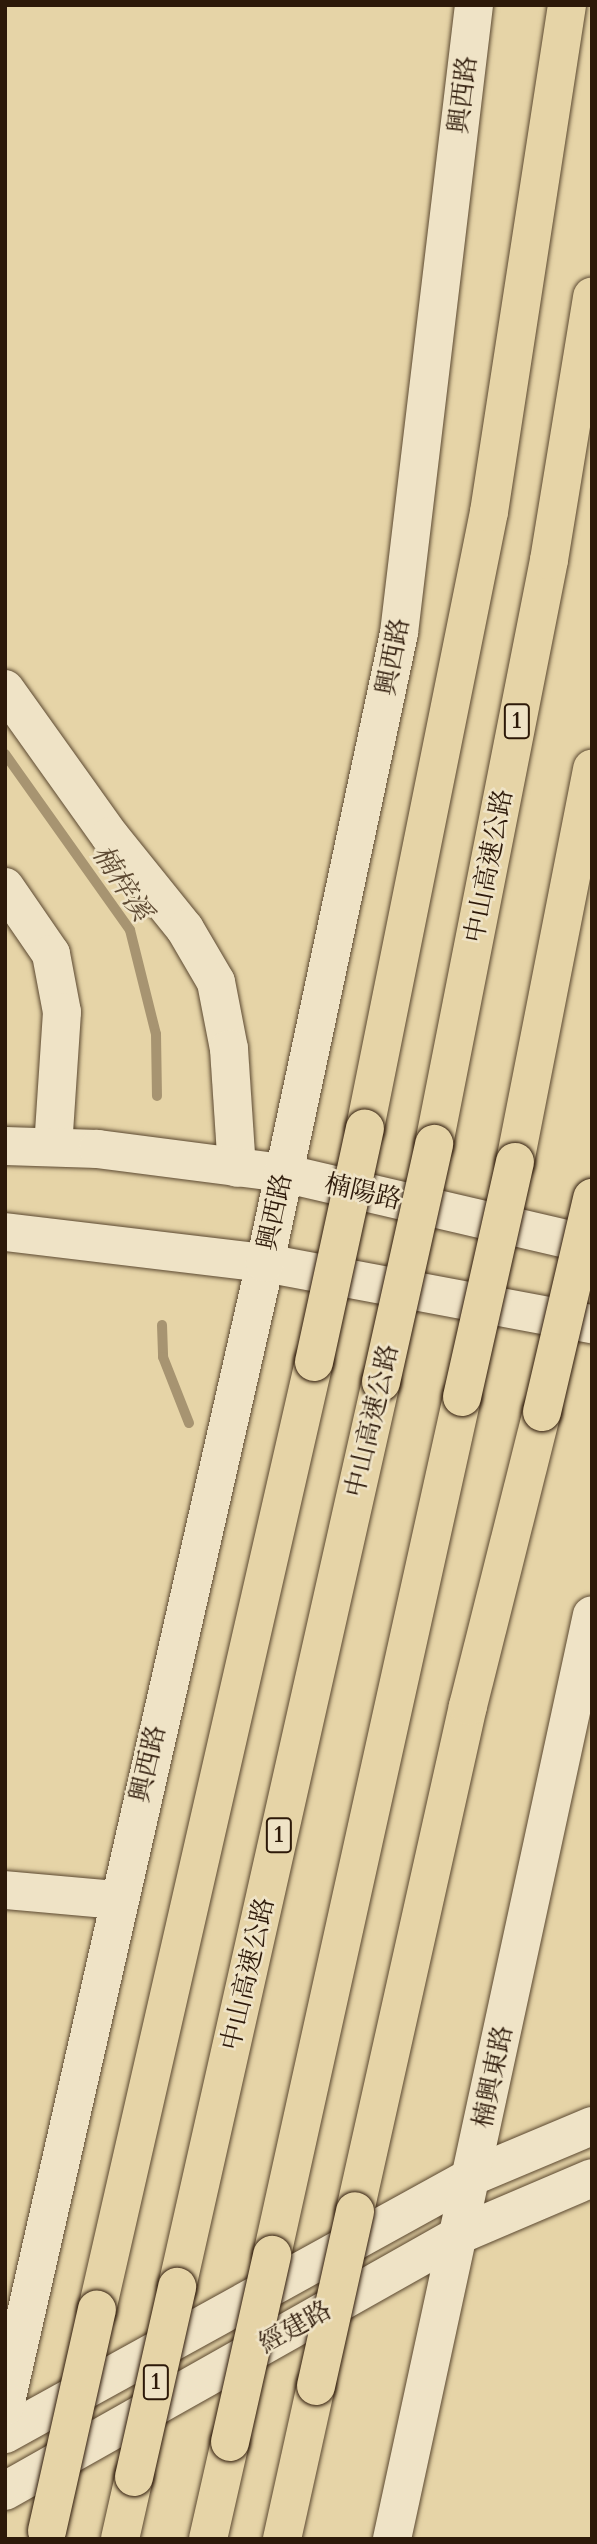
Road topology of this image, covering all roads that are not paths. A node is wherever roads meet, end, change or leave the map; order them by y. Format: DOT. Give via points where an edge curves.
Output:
graph roads {
  1 [pos="474,5"];
  2 [pos="567,5"];
  3 [pos="592,296"];
  4 [pos="5,689"];
  5 [pos="592,768"];
  6 [pos="5,887"];
  7 [pos="5,1146"];
  8 [pos="53,1146"];
  9 [pos="237,1168"];
  10 [pos="283,1173"];
  11 [pos="592,1198"];
  12 [pos="5,1232"];
  13 [pos="592,1245"];
  14 [pos="265,1263"];
  15 [pos="592,1324"];
  16 [pos="591,1619"];
  17 [pos="5,1891"];
  18 [pos="116,1900"];
  19 [pos="592,2126"];
  20 [pos="473,2176"];
  21 [pos="592,2178"];
  22 [pos="461,2234"];
  23 [pos="17,2302"];
  24 [pos="5,2406"];
  25 [pos="5,2434"];
  26 [pos="5,2491"];
  27 [pos="46,2535"];
  28 [pos="120,2539"];
  29 [pos="208,2539"];
  30 [pos="282,2539"];
  31 [pos="392,2539"];
  1 -- 10 [label="street, 興西路" via="399,633"];
  2 -- 27 [label="highway, bridge" via="489,512 365,1128"];
  3 -- 28 [label="highway, 中山高速公路 / 1, bridge" via="549,560 434,1144"];
  4 -- 9 [label="street" via="110,836 185,929 216,982 229,1049"];
  5 -- 29 [label="highway, bridge" via="515,1162"];
  6 -- 8 [label="street" via="51,954 62,1013"];
  7 -- 8 [label="street, 楠陽路"];
  8 -- 9 [label="street, 楠陽路"];
  9 -- 10 [label="street, 楠陽路"];
  10 -- 13 [label="street, 楠陽路"];
  10 -- 14 [label="street, 興西路"];
  11 -- 30 [label="highway, bridge" via="468,1706"];
  12 -- 14 [label="street"];
  14 -- 15 [label="street"];
  14 -- 18 [label="street, 興西路"];
  16 -- 20 [label="street, 楠興東路"];
  17 -- 18 [label="street"];
  18 -- 23 [label="street, 興西路"];
  19 -- 20 [label="street, 經建路"];
  20 -- 22 [label="street, 楠興東路"];
  20 -- 25 [label="street, 經建路"];
  21 -- 22 [label="street, 經建路"];
  22 -- 26 [label="street, 經建路"];
  22 -- 31 [label="street, 楠興東路"];
  23 -- 24 [label="street, 興西路"];
}
